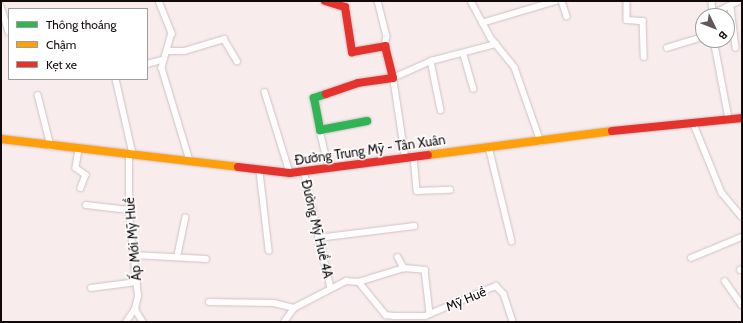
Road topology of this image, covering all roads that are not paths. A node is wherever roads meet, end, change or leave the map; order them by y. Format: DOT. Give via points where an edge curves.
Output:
graph roads {
  1 [pos="159,1"];
  2 [pos="325,1"];
  3 [pos="378,1"];
  4 [pos="471,1"];
  5 [pos="556,1"];
  6 [pos="562,1"];
  7 [pos="627,1"];
  8 [pos="739,1"];
  9 [pos="1,6"];
  10 [pos="731,7"];
  11 [pos="567,16"];
  12 [pos="482,23"];
  13 [pos="8,29"];
  14 [pos="695,39"];
  15 [pos="496,44"];
  16 [pos="385,46"];
  17 [pos="667,48"];
  18 [pos="716,48"];
  19 [pos="736,48"];
  20 [pos="168,51"];
  21 [pos="464,55"];
  22 [pos="644,57"];
  23 [pos="162,60"];
  24 [pos="431,61"];
  25 [pos="237,62"];
  26 [pos="148,64"];
  27 [pos="393,78"];
  28 [pos="116,80"];
  29 [pos="474,89"];
  30 [pos="265,92"];
  31 [pos="38,95"];
  32 [pos="441,110"];
  33 [pos="742,118"];
  34 [pos="729,119"];
  35 [pos="367,121"];
  36 [pos="692,122"];
  37 [pos="320,130"];
  38 [pos="1,139"];
  39 [pos="541,142"];
  40 [pos="51,146"];
  41 [pos="489,147"];
  42 [pos="80,149"];
  43 [pos="131,154"];
  44 [pos="414,156"];
  45 [pos="405,157"];
  46 [pos="190,161"];
  47 [pos="329,168"];
  48 [pos="304,171"];
  49 [pos="260,172"];
  50 [pos="290,173"];
  51 [pos="81,188"];
  52 [pos="450,190"];
  53 [pos="86,205"];
  54 [pos="129,210"];
  55 [pos="185,218"];
  56 [pos="742,218"];
  57 [pos="414,226"];
  58 [pos="318,238"];
  59 [pos="742,238"];
  60 [pos="512,241"];
  61 [pos="269,250"];
  62 [pos="134,255"];
  63 [pos="398,257"];
  64 [pos="177,258"];
  65 [pos="692,258"];
  66 [pos="206,259"];
  67 [pos="404,268"];
  68 [pos="725,281"];
  69 [pos="137,282"];
  70 [pos="359,282"];
  71 [pos="91,288"];
  72 [pos="331,288"];
  73 [pos="209,302"];
  74 [pos="742,305"];
  75 [pos="294,308"];
  76 [pos="135,309"];
  77 [pos="430,314"];
  78 [pos="126,322"];
  79 [pos="143,322"];
  80 [pos="284,322"];
  81 [pos="512,322"];
  1 -- 20 [label="street" via="172,33"];
  2 -- 16 [label="street" via="329,5 345,7 352,52"];
  3 -- 16 [label="street" via="387,36"];
  4 -- 12 [label="street"];
  5 -- 12 [label="street"];
  6 -- 11 [label="street"];
  7 -- 22 [label="street" via="627,20 643,21"];
  8 -- 10 [label="street"];
  9 -- 13 [label="street"];
  10 -- 19 [label="street"];
  12 -- 15 [label="street"];
  14 -- 17 [label="street"];
  15 -- 21 [label="street"];
  15 -- 39 [label="street" via="515,68"];
  16 -- 27 [label="street"];
  18 -- 34 [label="street"];
  20 -- 23 [label="street"];
  20 -- 25 [label="street" via="185,51 224,39"];
  21 -- 24 [label="street"];
  21 -- 29 [label="street"];
  23 -- 26 [label="street"];
  23 -- 46 [label="street"];
  24 -- 27 [label="street"];
  24 -- 32 [label="street"];
  27 -- 37 [label="street" via="358,83 314,98"];
  27 -- 45 [label="street"];
  28 -- 43 [label="street, Ấp Mới Mỹ Huề"];
  30 -- 50 [label="street"];
  31 -- 40 [label="street"];
  33 -- 34 [label="street, Đường Trung Mỹ - Tân Xuân"];
  34 -- 36 [label="street, Đường Trung Mỹ - Tân Xuân"];
  35 -- 37 [label="street"];
  36 -- 39 [label="street, Đường Trung Mỹ - Tân Xuân"];
  36 -- 56 [label="street" via="722,193"];
  37 -- 47 [label="street"];
  38 -- 40 [label="street, Đường Trung Mỹ - Tân Xuân"];
  39 -- 41 [label="street, Đường Trung Mỹ - Tân Xuân"];
  40 -- 42 [label="street, Đường Trung Mỹ - Tân Xuân"];
  41 -- 44 [label="street, Đường Trung Mỹ - Tân Xuân"];
  41 -- 60 [label="street"];
  42 -- 43 [label="street, Đường Trung Mỹ - Tân Xuân"];
  42 -- 51 [label="street" via="76,168 86,174"];
  43 -- 46 [label="street, Đường Trung Mỹ - Tân Xuân"];
  43 -- 54 [label="street, Ấp Mới Mỹ Huề"];
  44 -- 45 [label="street, Đường Trung Mỹ - Tân Xuân"];
  44 -- 52 [label="street" via="417,192"];
  45 -- 47 [label="street, Đường Trung Mỹ - Tân Xuân"];
  46 -- 49 [label="street, Đường Trung Mỹ - Tân Xuân"];
  47 -- 48 [label="street, Đường Trung Mỹ - Tân Xuân"];
  48 -- 50 [label="street, Đường Trung Mỹ - Tân Xuân"];
  48 -- 58 [label="street, Đường Mỹ Huề 4A"];
  49 -- 50 [label="street, Đường Trung Mỹ - Tân Xuân"];
  49 -- 61 [label="street"];
  53 -- 54 [label="street"];
  54 -- 62 [label="street, Ấp Mới Mỹ Huề"];
  55 -- 64 [label="street"];
  57 -- 58 [label="street"];
  58 -- 72 [label="street, Đường Mỹ Huề 4A"];
  59 -- 65 [label="street"];
  62 -- 64 [label="street"];
  62 -- 69 [label="street, Ấp Mới Mỹ Huề"];
  63 -- 67 [label="street"];
  64 -- 66 [label="street"];
  67 -- 70 [label="street"];
  67 -- 77 [label="street" via="426,270"];
  68 -- 74 [label="street"];
  69 -- 71 [label="street"];
  69 -- 76 [label="street, Ấp Mới Mỹ Huề"];
  70 -- 72 [label="street" via="346,281"];
  70 -- 77 [label="street, Mỹ Huề" via="386,315"];
  72 -- 75 [label="street" via="326,294"];
  73 -- 75 [label="street" via="274,303"];
  75 -- 80 [label="street"];
  76 -- 78 [label="street"];
  76 -- 79 [label="street"];
  77 -- 81 [label="street, Mỹ Huề" via="496,286 504,294"];
}
